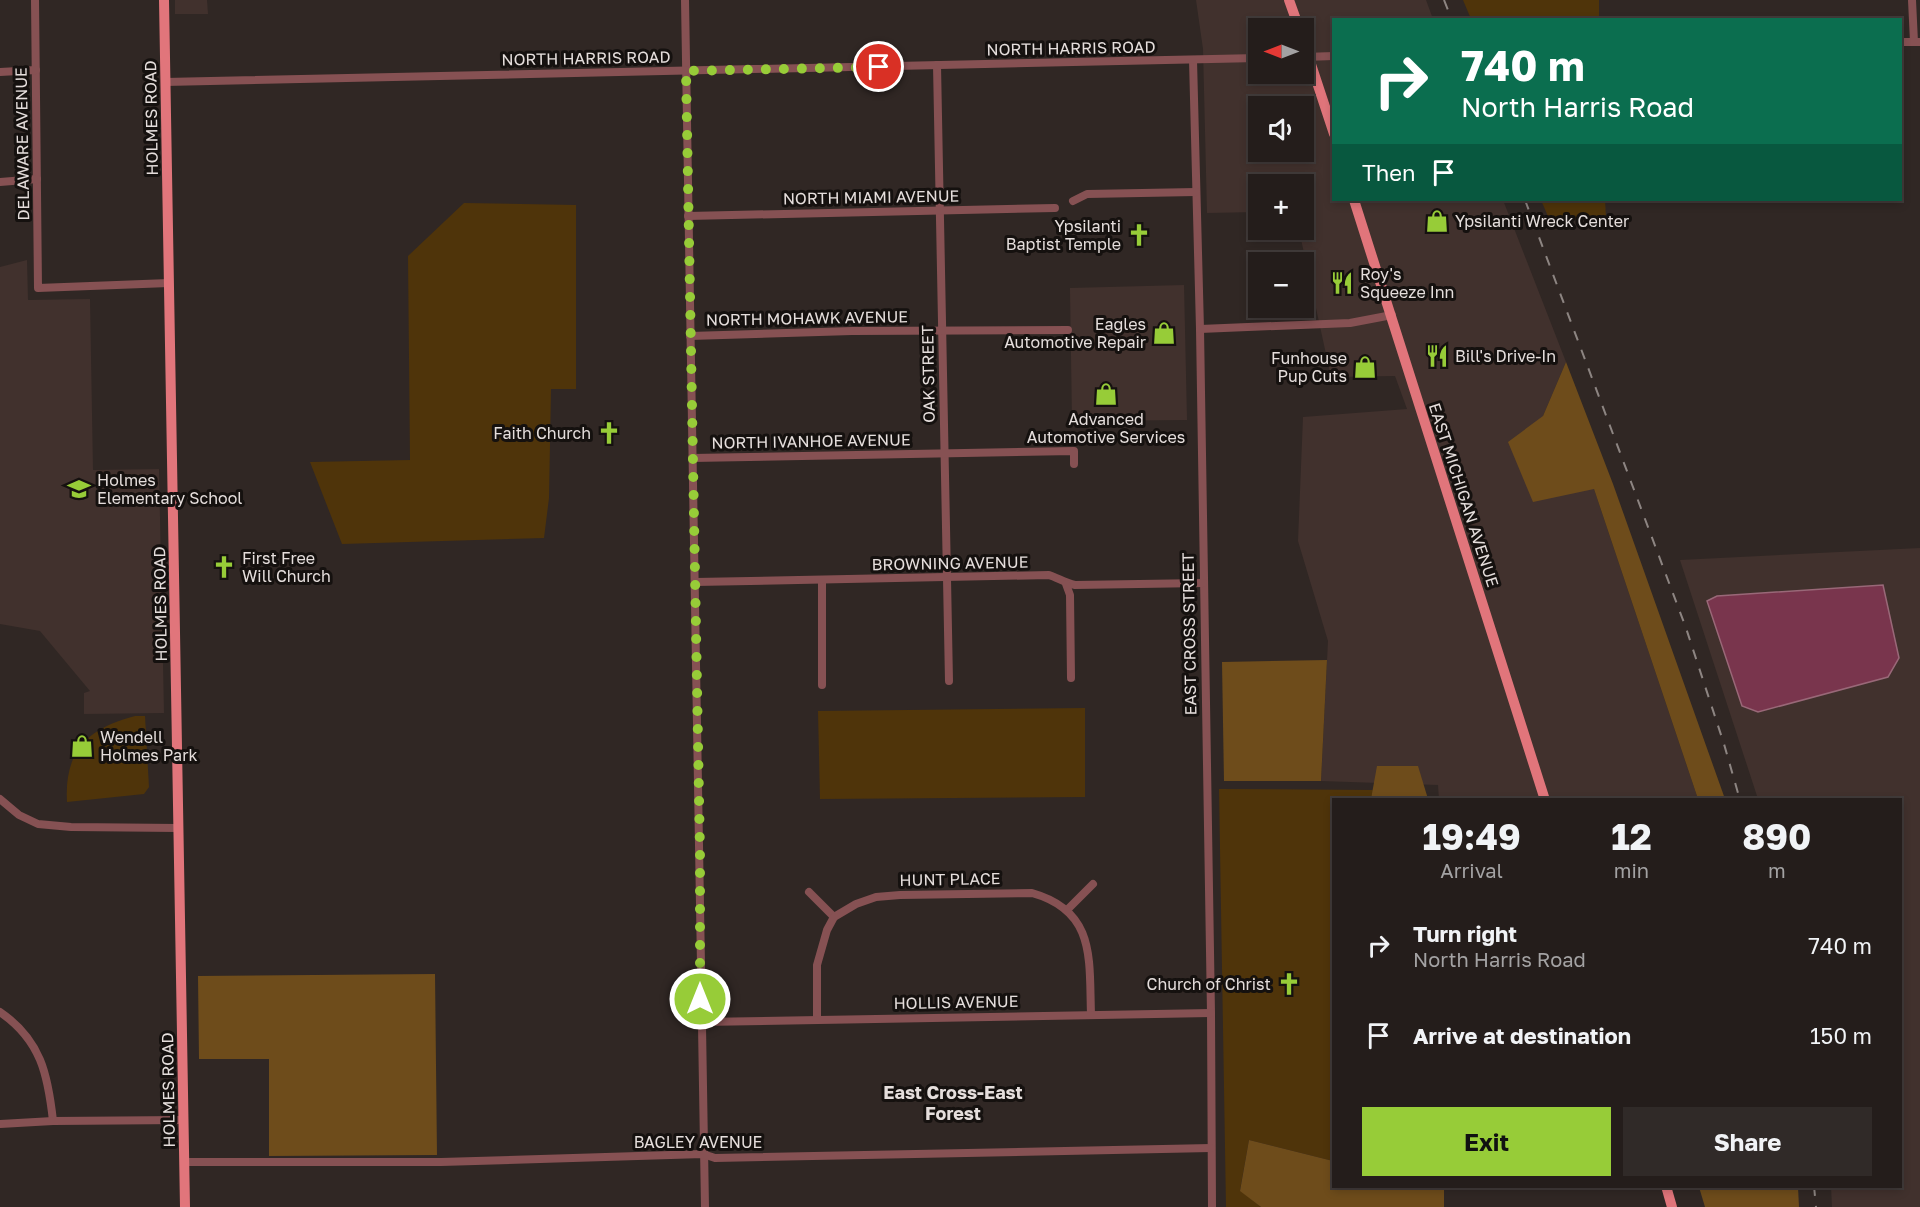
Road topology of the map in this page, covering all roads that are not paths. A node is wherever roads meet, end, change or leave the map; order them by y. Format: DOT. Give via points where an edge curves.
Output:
graph roads {
  1 [pos="35,0"];
  2 [pos="164,0"];
  3 [pos="685,0"];
  4 [pos="1289,0"];
  5 [pos="1912,0"];
  6 [pos="1295,18"];
  7 [pos="1917,42"];
  8 [pos="1332,56"];
  9 [pos="1314,57"];
  10 [pos="1248,58"];
  11 [pos="1193,60"];
  12 [pos="937,65"];
  13 [pos="36,70"];
  14 [pos="686,71"];
  15 [pos="0,72"];
  16 [pos="1314,79"];
  17 [pos="165,82"];
  18 [pos="1332,128"];
  19 [pos="37,179"];
  20 [pos="0,182"];
  21 [pos="1196,192"];
  22 [pos="1073,201"];
  23 [pos="1354,201"];
  24 [pos="1055,208"];
  25 [pos="941,210"];
  26 [pos="688,216"];
  27 [pos="169,283"];
  28 [pos="1392,315"];
  29 [pos="1200,329"];
  30 [pos="943,330"];
  31 [pos="1068,330"];
  32 [pos="690,336"];
  33 [pos="945,453"];
  34 [pos="692,458"];
  35 [pos="1074,464"];
  36 [pos="947,577"];
  37 [pos="822,581"];
  38 [pos="695,582"];
  39 [pos="1203,583"];
  40 [pos="1066,584"];
  41 [pos="1071,678"];
  42 [pos="949,681"];
  43 [pos="822,685"];
  44 [pos="1544,798"];
  45 [pos="0,799"];
  46 [pos="178,828"];
  47 [pos="1093,884"];
  48 [pos="810,892"];
  49 [pos="1068,909"];
  50 [pos="834,917"];
  51 [pos="0,1012"];
  52 [pos="1211,1013"];
  53 [pos="1091,1014"];
  54 [pos="817,1020"];
  55 [pos="700,1022"];
  56 [pos="183,1120"];
  57 [pos="53,1121"];
  58 [pos="0,1124"];
  59 [pos="1211,1148"];
  60 [pos="703,1154"];
  61 [pos="184,1162"];
  62 [pos="1667,1188"];
  63 [pos="185,1207"];
  64 [pos="705,1207"];
  65 [pos="1212,1207"];
  66 [pos="1672,1207"];
  1 -- 13 [label="street, DELAWARE AVENUE"];
  2 -- 17 [label="main road, HOLMES ROAD"];
  3 -- 14 [label="street"];
  4 -- 6 [label="main road"];
  5 -- 7 [label="street"];
  8 -- 9 [label="street"];
  10 -- 11 [label="street, NORTH HARRIS ROAD"];
  11 -- 12 [label="street, NORTH HARRIS ROAD"];
  11 -- 21 [label="street, EAST CROSS STREET"];
  12 -- 14 [label="street, NORTH HARRIS ROAD"];
  12 -- 25 [label="street, OAK STREET"];
  13 -- 15 [label="street"];
  13 -- 19 [label="street, DELAWARE AVENUE"];
  14 -- 17 [label="street, NORTH HARRIS ROAD"];
  14 -- 26 [label="street"];
  16 -- 18 [label="main road"];
  17 -- 27 [label="main road, HOLMES ROAD"];
  19 -- 20 [label="street"];
  19 -- 27 [label="street, DELAWARE AVENUE" via="38,288"];
  21 -- 22 [label="street" via="1087,194"];
  21 -- 29 [label="street, EAST CROSS STREET"];
  23 -- 28 [label="main road, EAST MICHIGAN AVENUE"];
  24 -- 25 [label="street, NORTH MIAMI AVENUE"];
  25 -- 26 [label="street, NORTH MIAMI AVENUE"];
  25 -- 30 [label="street, OAK STREET"];
  26 -- 32 [label="street"];
  27 -- 46 [label="main road, HOLMES ROAD"];
  28 -- 29 [label="street" via="1350,322"];
  28 -- 44 [label="main road, EAST MICHIGAN AVENUE"];
  29 -- 39 [label="street, EAST CROSS STREET"];
  30 -- 31 [label="street, NORTH MOHAWK AVENUE"];
  30 -- 32 [label="street, NORTH MOHAWK AVENUE"];
  30 -- 33 [label="street, OAK STREET"];
  32 -- 34 [label="street"];
  33 -- 34 [label="street, NORTH IVANHOE AVENUE"];
  33 -- 35 [label="street, NORTH IVANHOE AVENUE" via="1074,446"];
  33 -- 36 [label="street, OAK STREET"];
  34 -- 38 [label="street"];
  36 -- 37 [label="street, BROWNING AVENUE"];
  36 -- 40 [label="street, BROWNING AVENUE" via="1049,575"];
  36 -- 42 [label="street, OAK STREET"];
  37 -- 38 [label="street, BROWNING AVENUE"];
  37 -- 43 [label="street"];
  38 -- 55 [label="street"];
  39 -- 40 [label="street, BROWNING AVENUE"];
  39 -- 52 [label="street, EAST CROSS STREET"];
  40 -- 41 [label="street" via="1070,595"];
  45 -- 46 [label="street" via="38,824"];
  46 -- 56 [label="main road, HOLMES ROAD"];
  47 -- 49 [label="street"];
  48 -- 50 [label="street"];
  49 -- 50 [label="street, HUNT PLACE" via="1032,893 900,895 866,900"];
  49 -- 53 [label="street" via="1087,947"];
  50 -- 54 [label="street" via="817,965"];
  51 -- 57 [label="street" via="28,1038 40,1060 49,1083"];
  52 -- 53 [label="street, HOLLIS AVENUE"];
  52 -- 59 [label="street, EAST CROSS STREET"];
  53 -- 54 [label="street, HOLLIS AVENUE"];
  54 -- 55 [label="street, HOLLIS AVENUE"];
  55 -- 60 [label="street"];
  56 -- 57 [label="street"];
  56 -- 61 [label="main road, HOLMES ROAD"];
  57 -- 58 [label="street"];
  59 -- 60 [label="street, BAGLEY AVENUE" via="715,1158"];
  59 -- 65 [label="street, EAST CROSS STREET"];
  60 -- 61 [label="street, BAGLEY AVENUE" via="441,1162"];
  60 -- 64 [label="street"];
  61 -- 63 [label="main road, HOLMES ROAD"];
  62 -- 66 [label="main road"];
}
